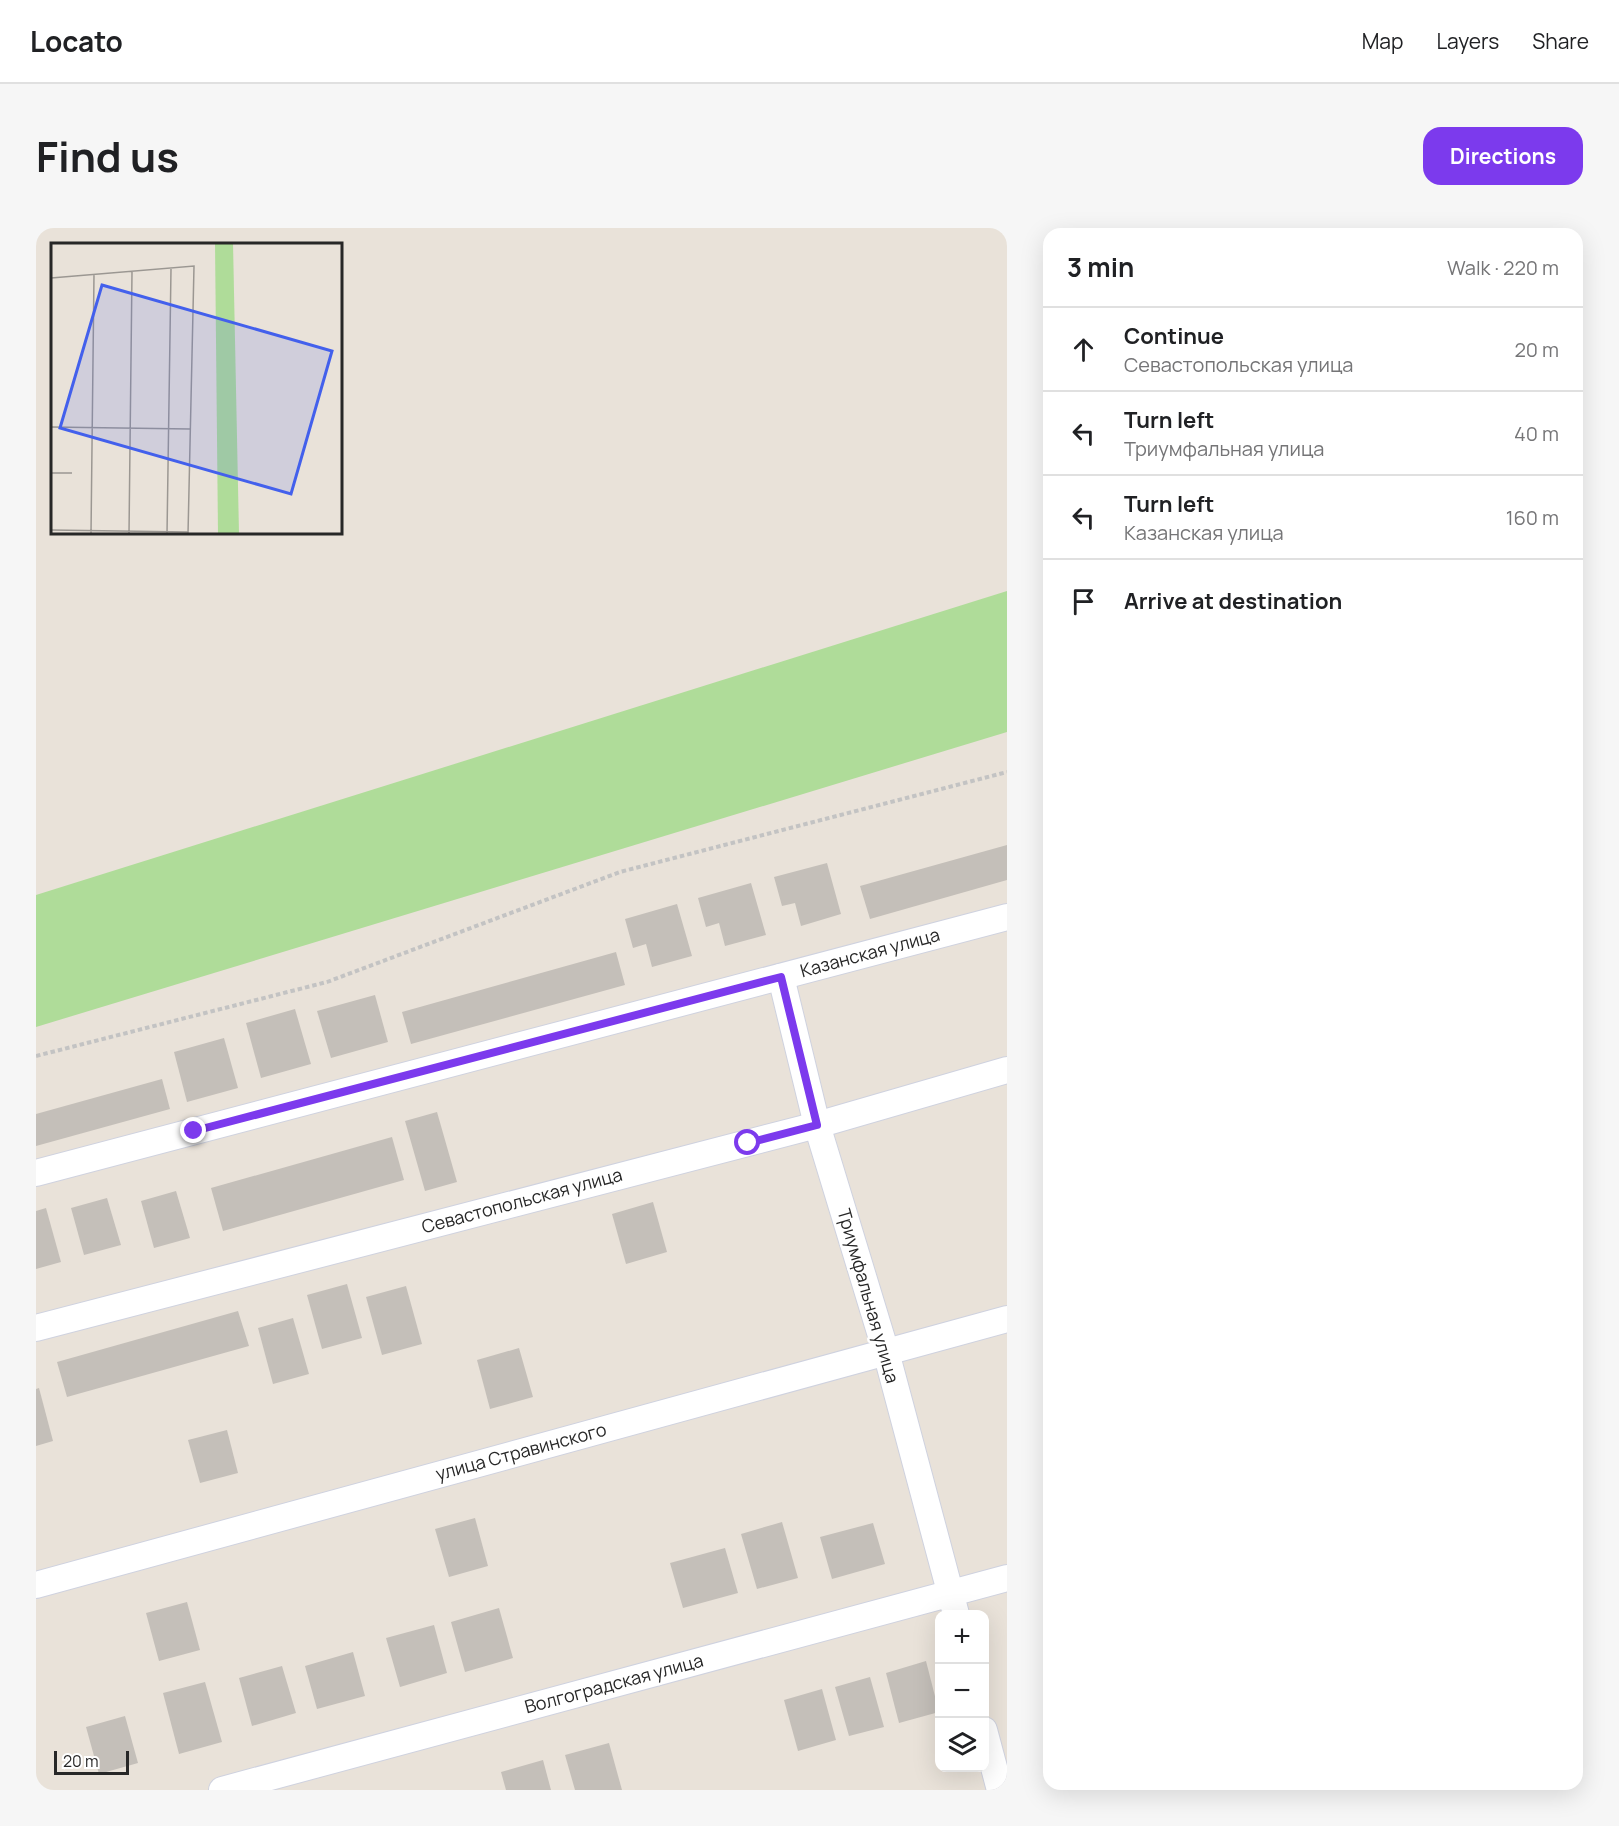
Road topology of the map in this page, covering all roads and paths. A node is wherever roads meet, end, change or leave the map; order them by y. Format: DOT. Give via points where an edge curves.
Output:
graph roads {
  1 [pos="1007,772"];
  2 [pos="1007,917"];
  3 [pos="781,977"];
  4 [pos="36,1056"];
  5 [pos="1007,1070"];
  6 [pos="817,1125"];
  7 [pos="36,1173"];
  8 [pos="1007,1319"];
  9 [pos="36,1328"];
  10 [pos="886,1352"];
  11 [pos="1007,1578"];
  12 [pos="36,1585"];
  13 [pos="953,1604"];
  14 [pos="989,1749"];
  15 [pos="222,1790"];
  16 [pos="1000,1790"];
  1 -- 4 [label="path" via="620,873 327,982"];
  2 -- 3 [label="street, Казанская улица"];
  3 -- 6 [label="street, Триумфальная улица"];
  3 -- 7 [label="street, Казанская улица"];
  5 -- 6 [label="street, Севастопольская улица"];
  6 -- 9 [label="street, Севастопольская улица"];
  6 -- 10 [label="street, Триумфальная улица"];
  8 -- 10 [label="street, улица Стравинского"];
  10 -- 12 [label="street, улица Стравинского"];
  10 -- 13 [label="street, Триумфальная улица"];
  11 -- 13 [label="street, Волгоградская улица"];
  13 -- 15 [label="street, Волгоградская улица"];
  14 -- 16 [label="street"];
}
